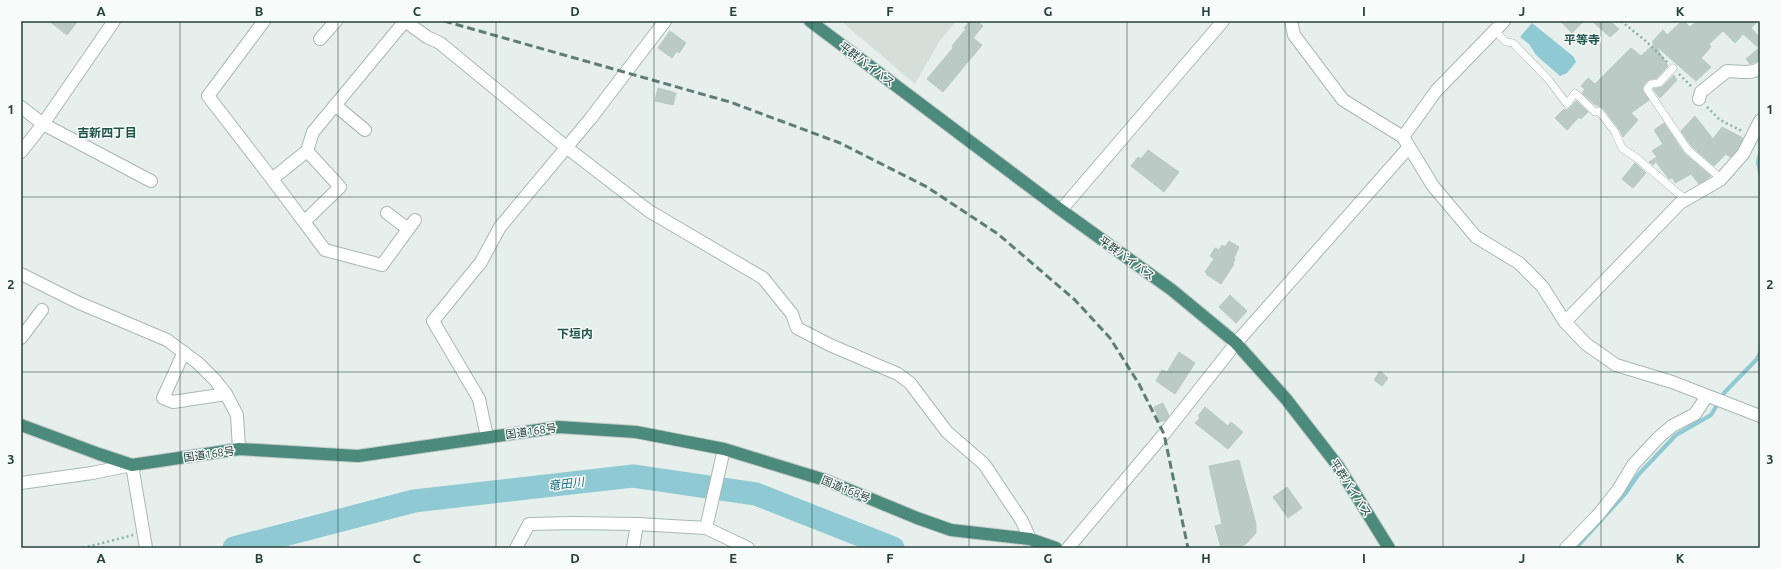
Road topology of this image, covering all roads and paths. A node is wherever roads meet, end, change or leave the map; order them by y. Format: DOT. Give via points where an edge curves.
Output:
graph roads {
  1 [pos="114,21"];
  2 [pos="264,21"];
  3 [pos="336,21"];
  4 [pos="405,21"];
  5 [pos="665,21"];
  6 [pos="810,21"];
  7 [pos="1223,21"];
  8 [pos="1291,21"];
  9 [pos="1504,21"];
  10 [pos="1621,21"];
  11 [pos="1495,31"];
  12 [pos="320,40"];
  13 [pos="1673,68"];
  14 [pos="1760,68"];
  15 [pos="1698,99"];
  16 [pos="335,105"];
  17 [pos="21,107"];
  18 [pos="1760,122"];
  19 [pos="43,124"];
  20 [pos="365,130"];
  21 [pos="1752,137"];
  22 [pos="1406,142"];
  23 [pos="566,147"];
  24 [pos="307,151"];
  25 [pos="21,152"];
  26 [pos="272,179"];
  27 [pos="1720,180"];
  28 [pos="151,182"];
  29 [pos="1686,200"];
  30 [pos="1061,210"];
  31 [pos="387,213"];
  32 [pos="305,221"];
  33 [pos="23,278"];
  34 [pos="42,310"];
  35 [pos="1565,322"];
  36 [pos="21,338"];
  37 [pos="1236,343"];
  38 [pos="184,352"];
  39 [pos="226,394"];
  40 [pos="1709,397"];
  41 [pos="1760,416"];
  42 [pos="21,426"];
  43 [pos="487,437"];
  44 [pos="239,449"];
  45 [pos="724,449"];
  46 [pos="132,464"];
  47 [pos="21,483"];
  48 [pos="638,524"];
  49 [pos="706,528"];
  50 [pos="144,539"];
  51 [pos="1030,539"];
  52 [pos="83,548"];
  53 [pos="516,548"];
  54 [pos="633,548"];
  55 [pos="748,548"];
  56 [pos="1056,548"];
  57 [pos="1068,548"];
  58 [pos="1389,548"];
  59 [pos="1566,548"];
  1 -- 19 [label="street"];
  2 -- 26 [label="street" via="208,96"];
  3 -- 12 [label="street"];
  4 -- 16 [label="street"];
  4 -- 23 [label="street" via="440,43"];
  5 -- 23 [label="street"];
  6 -- 30 [label="highway, 平群バイパス"];
  7 -- 30 [label="street"];
  8 -- 22 [label="street" via="1294,35 1343,100"];
  9 -- 11 [label="street"];
  10 -- 13 [label="path"];
  11 -- 22 [label="street" via="1436,91"];
  11 -- 29 [label="lane" via="1506,42 1513,43 1548,79 1567,104 1575,93 1595,112 1599,111 1615,132 1622,148"];
  13 -- 15 [label="path" via="1694,90"];
  13 -- 27 [label="lane" via="1659,83 1651,84 1647,89 1688,150"];
  14 -- 15 [label="street" via="1747,72 1727,71 1700,92"];
  15 -- 21 [label="path" via="1720,120"];
  16 -- 20 [label="street"];
  16 -- 24 [label="street" via="314,132"];
  17 -- 19 [label="street"];
  18 -- 21 [label="street"];
  19 -- 25 [label="street"];
  19 -- 28 [label="street"];
  21 -- 27 [label="street" via="1743,154"];
  22 -- 35 [label="street" via="1433,186 1476,237 1519,264 1542,286"];
  22 -- 37 [label="street"];
  23 -- 43 [label="street" via="500,227 481,262 433,321 478,399"];
  23 -- 51 [label="street" via="649,210 763,278 792,314 797,328 898,374 910,383 947,432 984,464 1022,521"];
  24 -- 26 [label="street"];
  24 -- 32 [label="street" via="340,187"];
  26 -- 32 [label="street"];
  27 -- 29 [label="street"];
  29 -- 35 [label="street" via="1663,220"];
  30 -- 37 [label="highway, 平群バイパス" via="1172,290"];
  31 -- 32 [label="street" via="412,224 382,265 325,250"];
  33 -- 38 [label="street" via="167,340"];
  34 -- 36 [label="street"];
  35 -- 40 [label="street" via="1586,344 1616,365 1672,382"];
  37 -- 57 [label="street"];
  37 -- 58 [label="highway, 平群バイパス" via="1286,399 1338,466"];
  38 -- 39 [label="street" via="198,363"];
  38 -- 39 [label="street" via="163,398 173,402"];
  39 -- 44 [label="street" via="237,415"];
  40 -- 41 [label="street"];
  40 -- 59 [label="street" via="1695,414 1672,426 1658,438 1633,465 1618,490 1598,515"];
  42 -- 46 [label="highway, 国道168号"];
  43 -- 44 [label="highway, 国道168号" via="358,456"];
  43 -- 45 [label="highway, 国道168号" via="559,427 636,432"];
  44 -- 46 [label="highway, 国道168号"];
  45 -- 49 [label="street"];
  45 -- 51 [label="highway, 国道168号" via="825,480 951,530"];
  46 -- 47 [label="street" via="92,473"];
  46 -- 50 [label="street"];
  48 -- 49 [label="street"];
  48 -- 53 [label="street" via="529,524"];
  48 -- 54 [label="street"];
  49 -- 55 [label="street"];
  50 -- 52 [label="path"];
  51 -- 56 [label="highway, 国道168号"];
}
